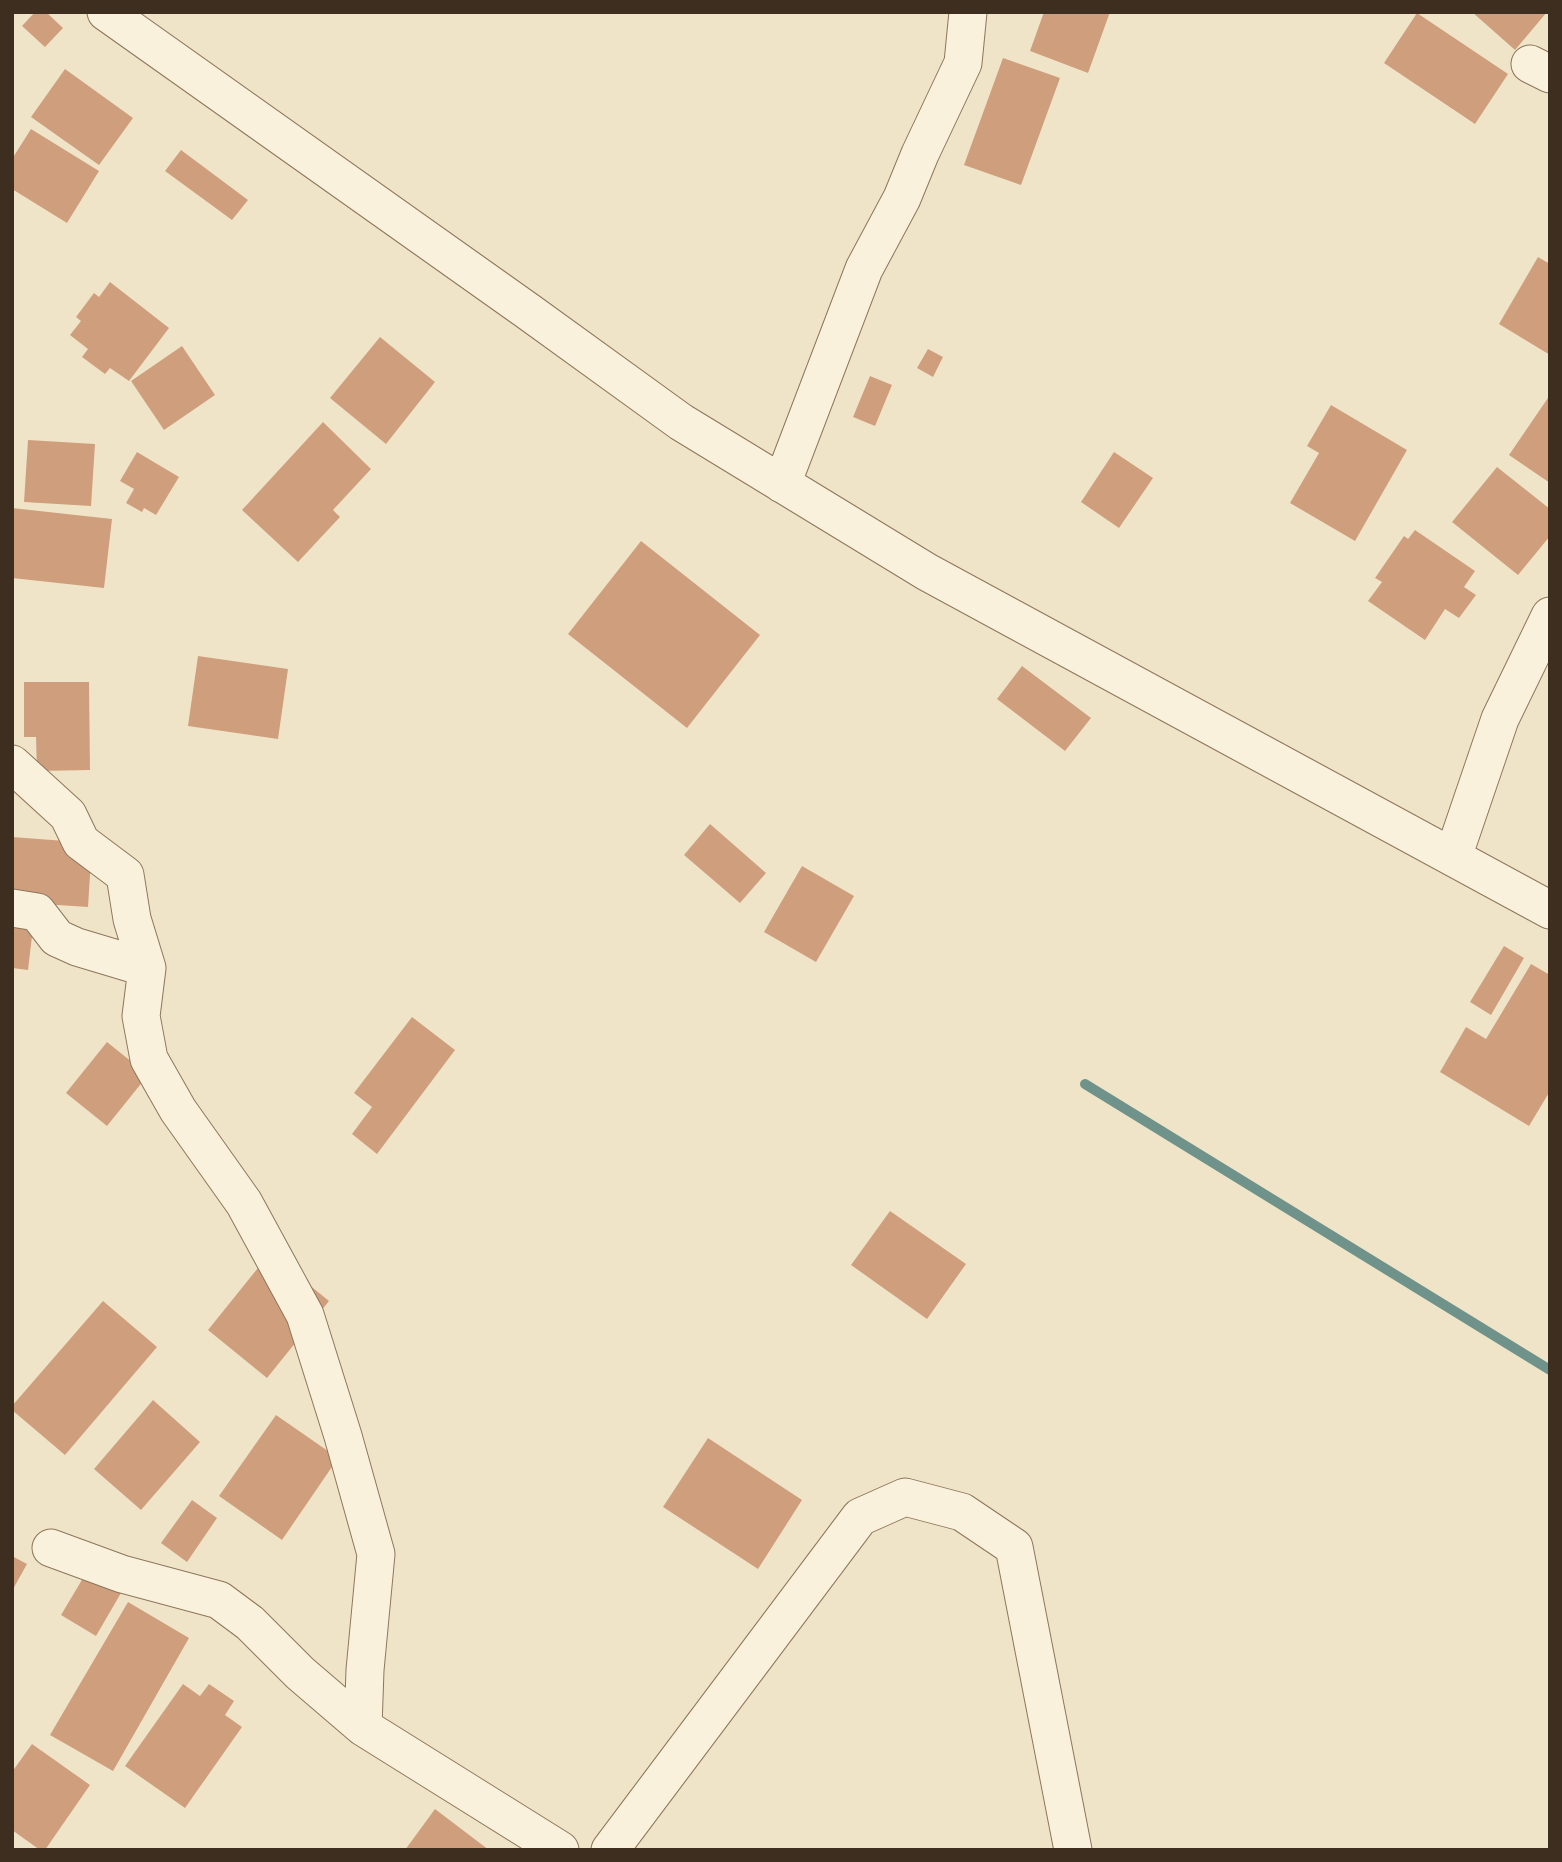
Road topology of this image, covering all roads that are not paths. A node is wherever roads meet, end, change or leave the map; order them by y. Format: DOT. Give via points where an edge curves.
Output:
graph roads {
  1 [pos="106,12"];
  2 [pos="968,12"];
  3 [pos="782,484"];
  4 [pos="1550,616"];
  5 [pos="12,764"];
  6 [pos="1453,857"];
  7 [pos="12,908"];
  8 [pos="1550,910"];
  9 [pos="147,968"];
  10 [pos="51,1548"];
  11 [pos="363,1727"];
  12 [pos="560,1850"];
  13 [pos="610,1850"];
  14 [pos="1073,1850"];
  1 -- 3 [label="street" via="681,422"];
  2 -- 3 [label="street" via="963,63 864,269"];
  3 -- 6 [label="street" via="927,572"];
  4 -- 6 [label="street" via="1500,719"];
  5 -- 9 [label="street" via="68,815 81,842 125,875"];
  6 -- 8 [label="street"];
  7 -- 9 [label="street" via="37,912 57,938 77,947"];
  9 -- 11 [label="street" via="141,1016 149,1059 178,1110 244,1203 305,1315 343,1436 376,1554"];
  10 -- 11 [label="street" via="122,1574 219,1600"];
  11 -- 12 [label="street"];
  13 -- 14 [label="street" via="860,1517 905,1497 962,1513 1014,1547"];
}
